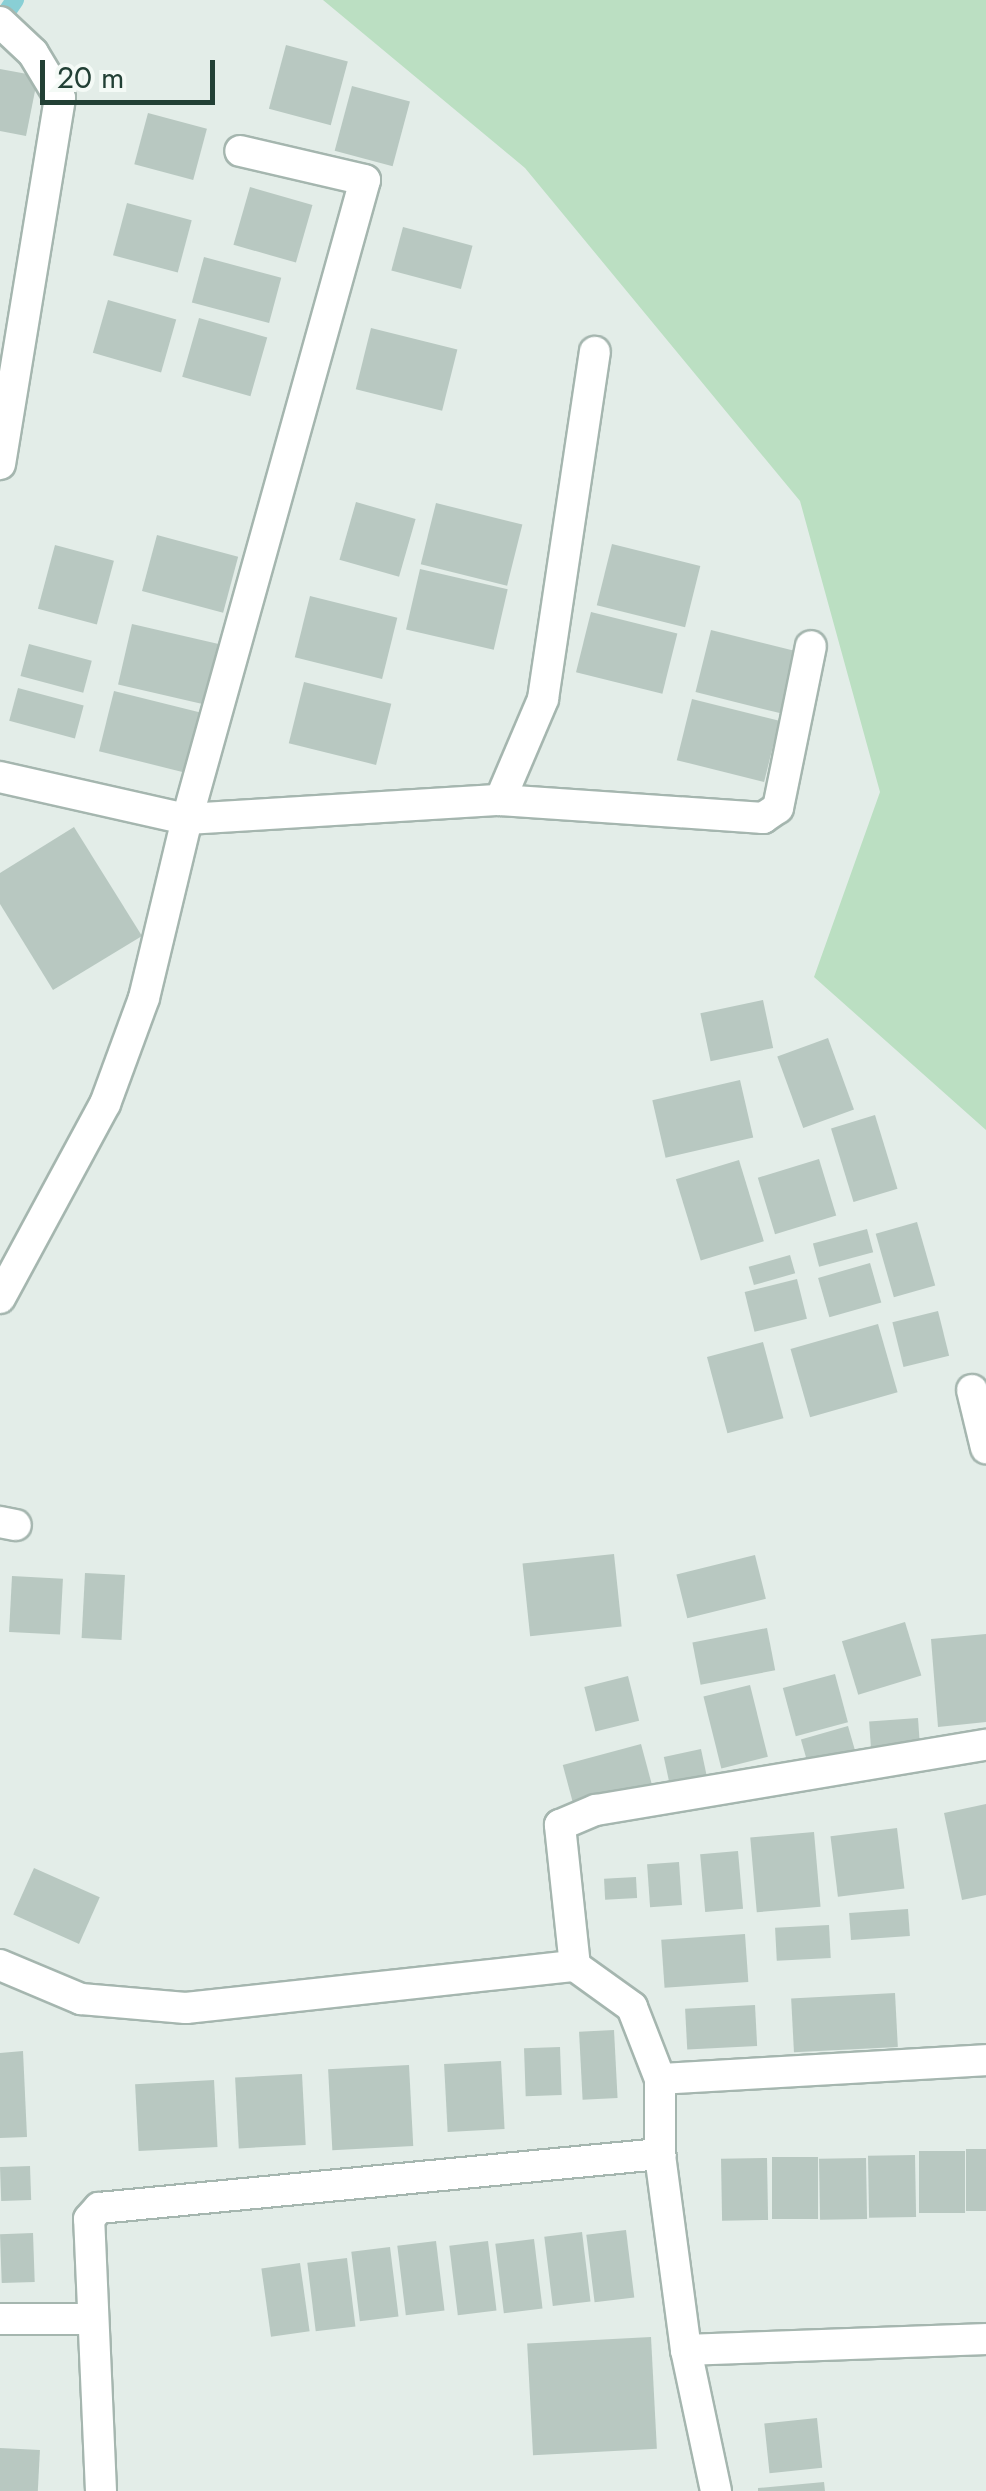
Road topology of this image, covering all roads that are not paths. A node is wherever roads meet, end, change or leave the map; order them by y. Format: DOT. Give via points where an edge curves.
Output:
graph roads {
  1 [pos="0,22"];
  2 [pos="240,150"];
  3 [pos="595,352"];
  4 [pos="0,464"];
  5 [pos="810,646"];
  6 [pos="0,777"];
  7 [pos="500,800"];
  8 [pos="187,820"];
  9 [pos="0,1298"];
  10 [pos="972,1390"];
  11 [pos="986,1448"];
  12 [pos="986,1745"];
  13 [pos="0,1965"];
  14 [pos="574,1966"];
  15 [pos="986,2060"];
  16 [pos="660,2079"];
  17 [pos="660,2154"];
  18 [pos="0,2319"];
  19 [pos="92,2319"];
  20 [pos="986,2339"];
  21 [pos="686,2350"];
  22 [pos="101,2491"];
  23 [pos="716,2491"];
  1 -- 4 [label="street" via="42,64 60,98"];
  2 -- 8 [label="street" via="365,180"];
  3 -- 7 [label="street" via="543,699"];
  5 -- 7 [label="street" via="772,815"];
  6 -- 8 [label="street"];
  7 -- 8 [label="street"];
  8 -- 9 [label="street" via="144,998 106,1104"];
  10 -- 11 [label="street"];
  12 -- 14 [label="street" via="572,1815 557,1839"];
  13 -- 14 [label="street" via="81,1999 186,2008"];
  14 -- 16 [label="street" via="632,2006"];
  15 -- 16 [label="street"];
  16 -- 17 [label="street"];
  17 -- 19 [label="street" via="112,2202 89,2219"];
  17 -- 21 [label="street"];
  18 -- 19 [label="street"];
  19 -- 22 [label="street"];
  20 -- 21 [label="street"];
  21 -- 23 [label="street"];
}
